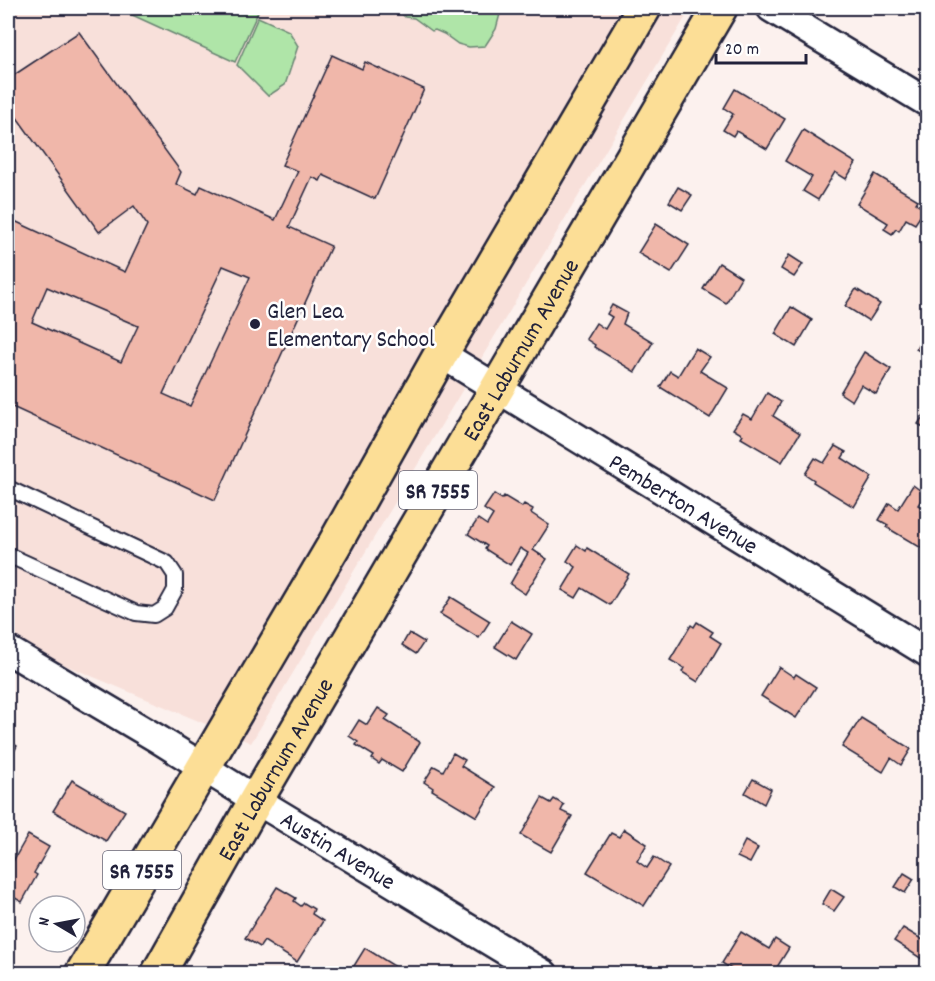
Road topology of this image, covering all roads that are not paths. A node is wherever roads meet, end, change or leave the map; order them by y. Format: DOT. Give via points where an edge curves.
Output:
graph roads {
  1 [pos="644,8"];
  2 [pos="720,8"];
  3 [pos="771,8"];
  4 [pos="927,103"];
  5 [pos="441,354"];
  6 [pos="497,389"];
  7 [pos="8,488"];
  8 [pos="8,555"];
  9 [pos="8,650"];
  10 [pos="927,653"];
  11 [pos="203,767"];
  12 [pos="256,800"];
  13 [pos="82,974"];
  14 [pos="158,974"];
  15 [pos="544,974"];
  1 -- 5 [label="main road, SR 7555"];
  2 -- 6 [label="main road, East Laburnum Avenue / SR 7555"];
  3 -- 4 [label="street"];
  5 -- 6 [label="street, Pemberton Avenue"];
  5 -- 11 [label="main road, SR 7555"];
  6 -- 10 [label="street, Pemberton Avenue"];
  6 -- 12 [label="main road, East Laburnum Avenue / SR 7555"];
  7 -- 8 [label="lane" via="167,563 175,575 175,590 165,608 154,615 136,614"];
  9 -- 11 [label="street, Austin Avenue"];
  11 -- 12 [label="street, Austin Avenue"];
  11 -- 13 [label="main road, SR 7555"];
  12 -- 14 [label="main road, East Laburnum Avenue / SR 7555"];
  12 -- 15 [label="street, Austin Avenue"];
}
